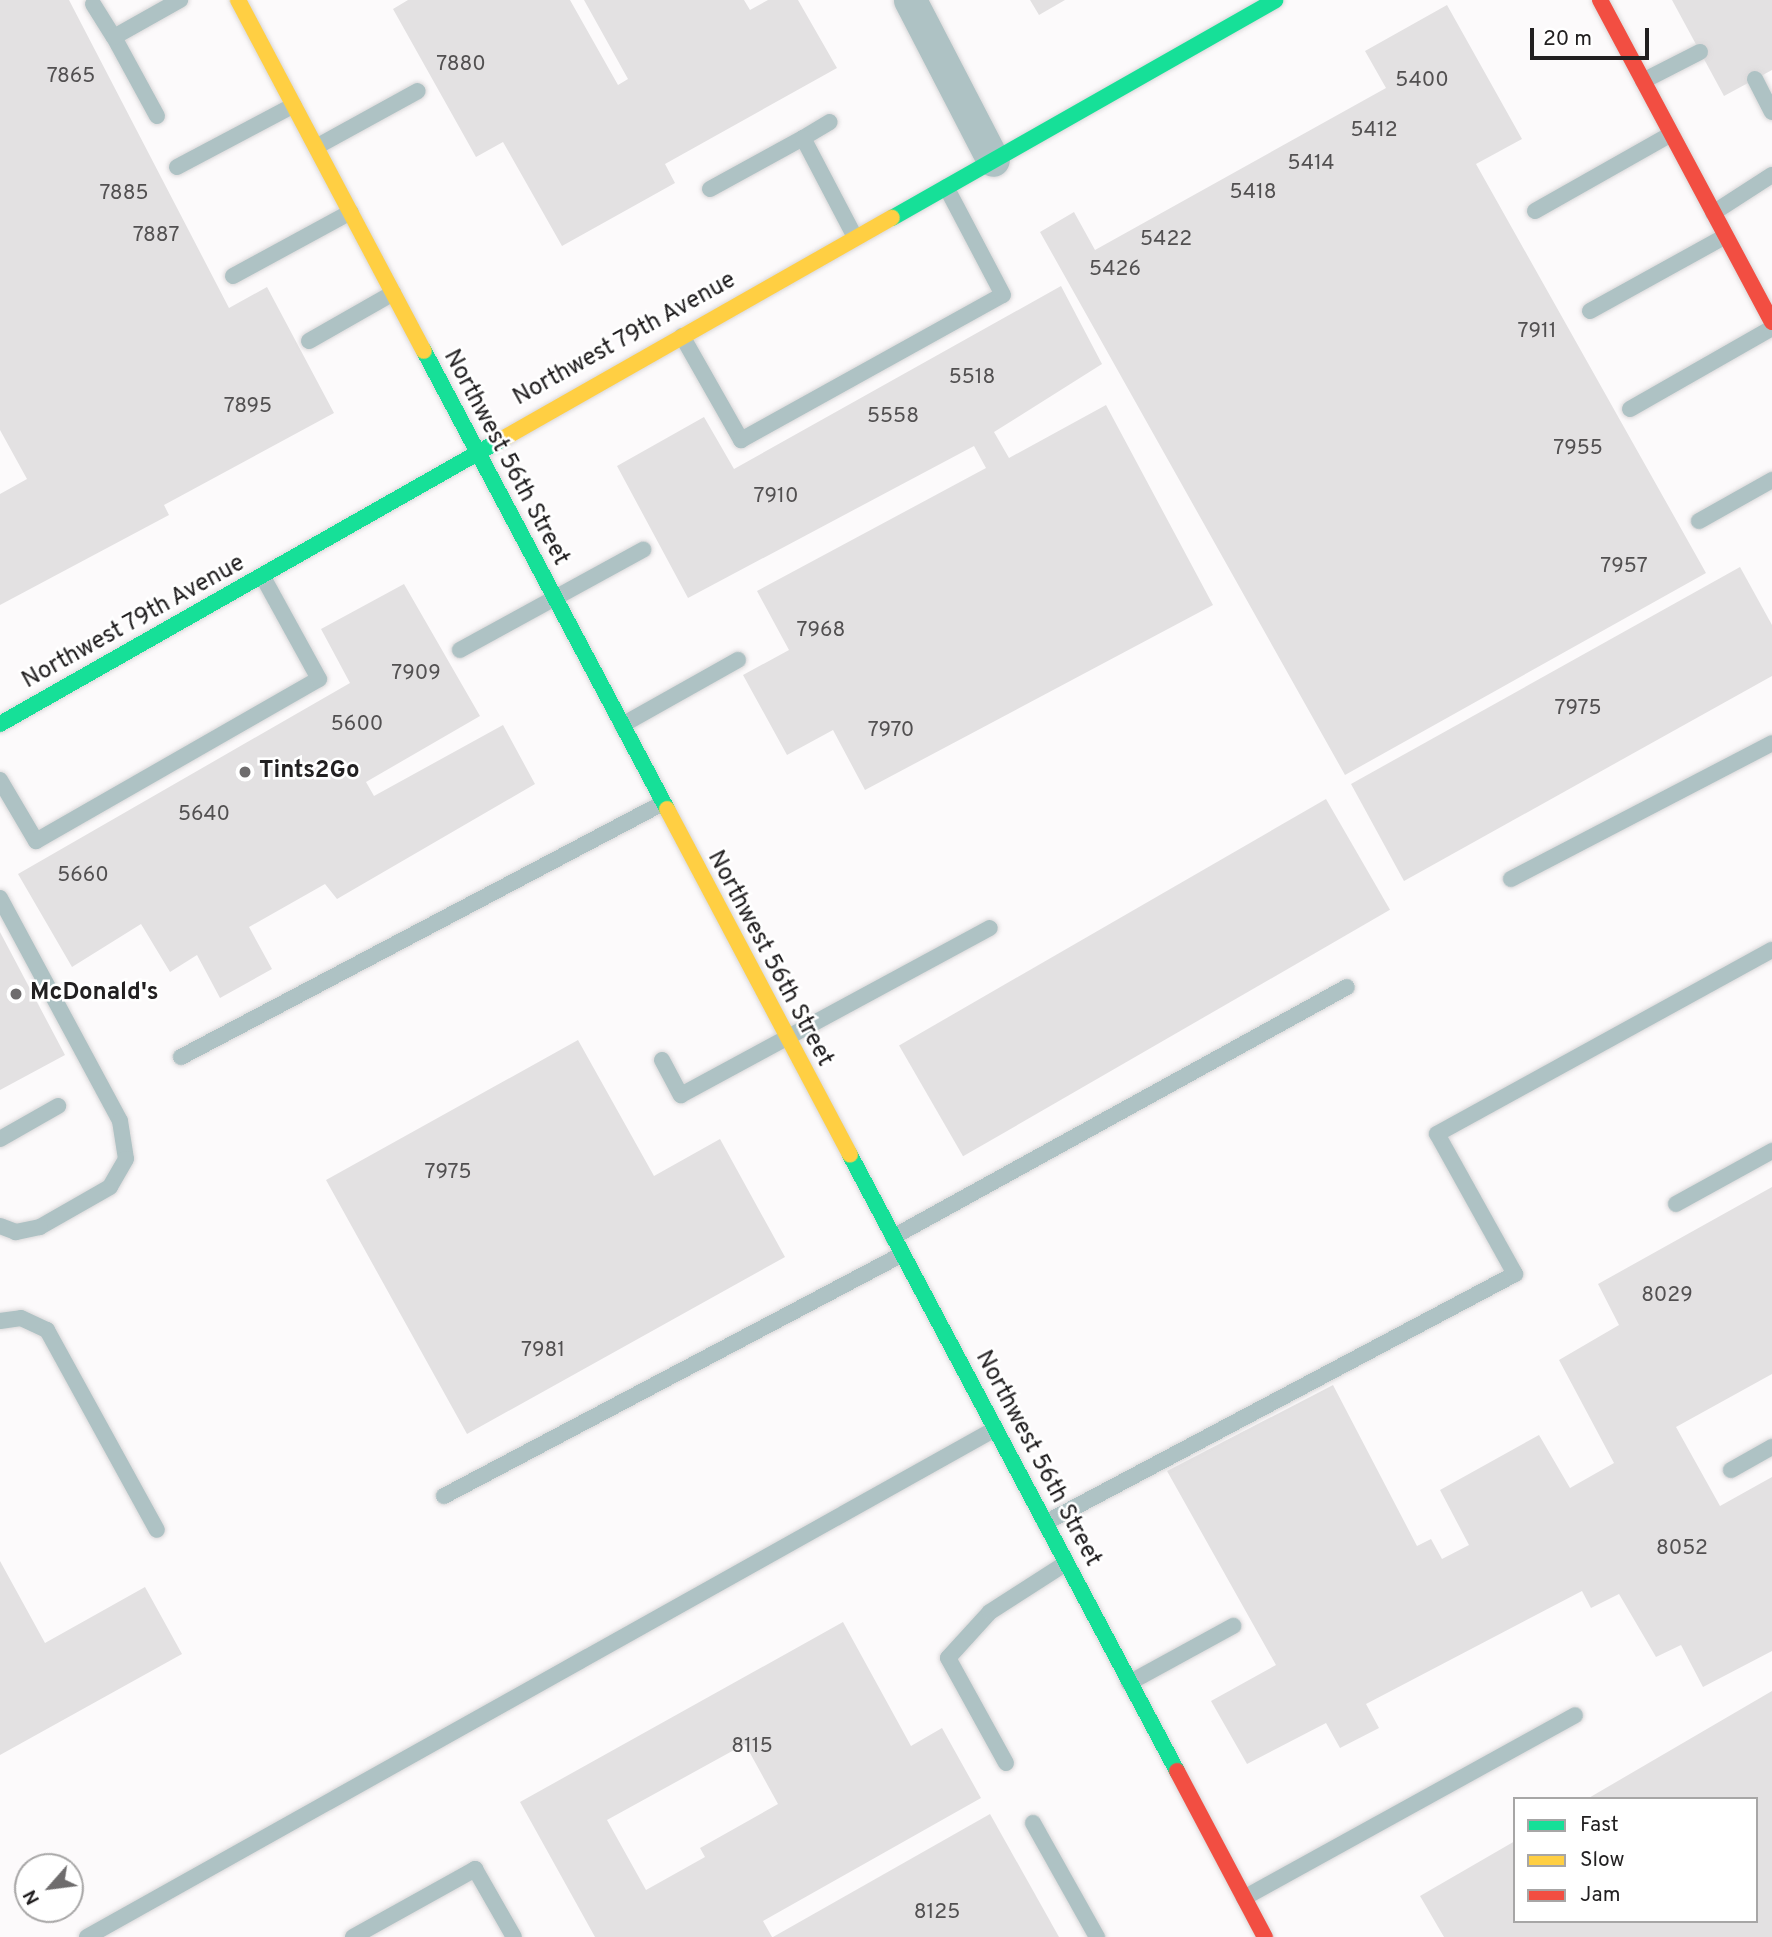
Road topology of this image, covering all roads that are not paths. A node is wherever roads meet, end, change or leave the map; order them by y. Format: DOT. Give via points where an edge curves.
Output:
graph roads {
  1 [pos="180,0"];
  2 [pos="238,0"];
  3 [pos="910,0"];
  4 [pos="1275,0"];
  5 [pos="1600,0"];
  6 [pos="93,4"];
  7 [pos="114,37"];
  8 [pos="1700,52"];
  9 [pos="1755,79"];
  10 [pos="1643,81"];
  11 [pos="418,91"];
  12 [pos="293,105"];
  13 [pos="1772,112"];
  14 [pos="157,116"];
  15 [pos="830,122"];
  16 [pos="1671,134"];
  17 [pos="803,138"];
  18 [pos="316,146"];
  19 [pos="993,160"];
  20 [pos="177,167"];
  21 [pos="1772,175"];
  22 [pos="946,187"];
  23 [pos="710,189"];
  24 [pos="1535,211"];
  25 [pos="351,212"];
  26 [pos="1713,213"];
  27 [pos="1726,236"];
  28 [pos="855,237"];
  29 [pos="233,276"];
  30 [pos="393,293"];
  31 [pos="1590,311"];
  32 [pos="1772,322"];
  33 [pos="1772,328"];
  34 [pos="681,334"];
  35 [pos="309,341"];
  36 [pos="1630,409"];
  37 [pos="476,451"];
  38 [pos="1772,480"];
  39 [pos="1699,521"];
  40 [pos="643,550"];
  41 [pos="263,577"];
  42 [pos="553,598"];
  43 [pos="460,650"];
  44 [pos="738,660"];
  45 [pos="0,724"];
  46 [pos="620,726"];
  47 [pos="1772,743"];
  48 [pos="0,780"];
  49 [pos="661,804"];
  50 [pos="1511,879"];
  51 [pos="0,898"];
  52 [pos="990,928"];
  53 [pos="1772,950"];
  54 [pos="1347,986"];
  55 [pos="784,1036"];
  56 [pos="181,1057"];
  57 [pos="662,1060"];
  58 [pos="58,1106"];
  59 [pos="0,1139"];
  60 [pos="1772,1151"];
  61 [pos="1676,1204"];
  62 [pos="0,1226"];
  63 [pos="892,1237"];
  64 [pos="901,1255"];
  65 [pos="0,1321"];
  66 [pos="995,1429"];
  67 [pos="1772,1447"];
  68 [pos="1731,1470"];
  69 [pos="444,1496"];
  70 [pos="1045,1523"];
  71 [pos="157,1530"];
  72 [pos="1066,1563"];
  73 [pos="1233,1626"];
  74 [pos="1129,1683"];
  75 [pos="1575,1715"];
  76 [pos="1006,1763"];
  77 [pos="1033,1823"];
  78 [pos="1244,1898"];
  79 [pos="87,1937"];
  80 [pos="352,1937"];
  81 [pos="513,1937"];
  82 [pos="1097,1937"];
  83 [pos="1265,1937"];
  1 -- 7 [label="lane"];
  2 -- 12 [label="street, Northwest 56th Street"];
  3 -- 19 [label="street"];
  4 -- 19 [label="street, Northwest 79th Avenue"];
  5 -- 10 [label="street"];
  6 -- 7 [label="lane"];
  7 -- 14 [label="lane"];
  8 -- 10 [label="lane"];
  9 -- 13 [label="lane"];
  10 -- 16 [label="street"];
  11 -- 18 [label="lane"];
  12 -- 18 [label="street, Northwest 56th Street"];
  12 -- 20 [label="lane"];
  15 -- 17 [label="lane"];
  16 -- 24 [label="lane"];
  16 -- 26 [label="street"];
  17 -- 23 [label="lane"];
  17 -- 28 [label="lane"];
  18 -- 25 [label="street, Northwest 56th Street"];
  19 -- 22 [label="street, Northwest 79th Avenue"];
  21 -- 26 [label="lane"];
  22 -- 28 [label="street, Northwest 79th Avenue"];
  22 -- 34 [label="lane" via="1003,295 741,440"];
  25 -- 29 [label="lane"];
  25 -- 30 [label="street, Northwest 56th Street"];
  26 -- 27 [label="street"];
  27 -- 31 [label="lane"];
  27 -- 32 [label="street"];
  28 -- 34 [label="street, Northwest 79th Avenue"];
  30 -- 35 [label="lane"];
  30 -- 37 [label="street, Northwest 56th Street"];
  33 -- 36 [label="lane"];
  34 -- 37 [label="street, Northwest 79th Avenue"];
  37 -- 41 [label="street, Northwest 79th Avenue"];
  37 -- 42 [label="street, Northwest 56th Street"];
  38 -- 39 [label="lane"];
  40 -- 42 [label="lane"];
  41 -- 45 [label="street, Northwest 79th Avenue"];
  41 -- 48 [label="lane" via="319,679 36,841"];
  42 -- 43 [label="lane"];
  42 -- 46 [label="street, Northwest 56th Street"];
  44 -- 46 [label="lane"];
  46 -- 49 [label="street, Northwest 56th Street"];
  47 -- 50 [label="lane"];
  49 -- 55 [label="street, Northwest 56th Street"];
  49 -- 56 [label="lane"];
  51 -- 62 [label="lane" via="120,1121 126,1159 110,1186 40,1227 16,1233"];
  52 -- 55 [label="lane"];
  53 -- 70 [label="lane" via="1437,1134 1515,1274"];
  54 -- 63 [label="lane"];
  55 -- 57 [label="lane" via="681,1095"];
  55 -- 63 [label="street, Northwest 56th Street"];
  58 -- 59 [label="lane"];
  60 -- 61 [label="lane"];
  63 -- 64 [label="street, Northwest 56th Street"];
  64 -- 66 [label="street, Northwest 56th Street"];
  64 -- 69 [label="lane"];
  65 -- 71 [label="lane" via="21,1318 47,1330"];
  66 -- 70 [label="street, Northwest 56th Street"];
  66 -- 79 [label="lane"];
  67 -- 68 [label="lane"];
  70 -- 72 [label="street, Northwest 56th Street"];
  72 -- 74 [label="street, Northwest 56th Street"];
  72 -- 76 [label="lane" via="990,1612 948,1658"];
  73 -- 74 [label="lane"];
  74 -- 78 [label="street, Northwest 56th Street"];
  75 -- 78 [label="lane"];
  77 -- 82 [label="lane"];
  78 -- 83 [label="street, Northwest 56th Street"];
  80 -- 81 [label="lane" via="475,1869"];
}
